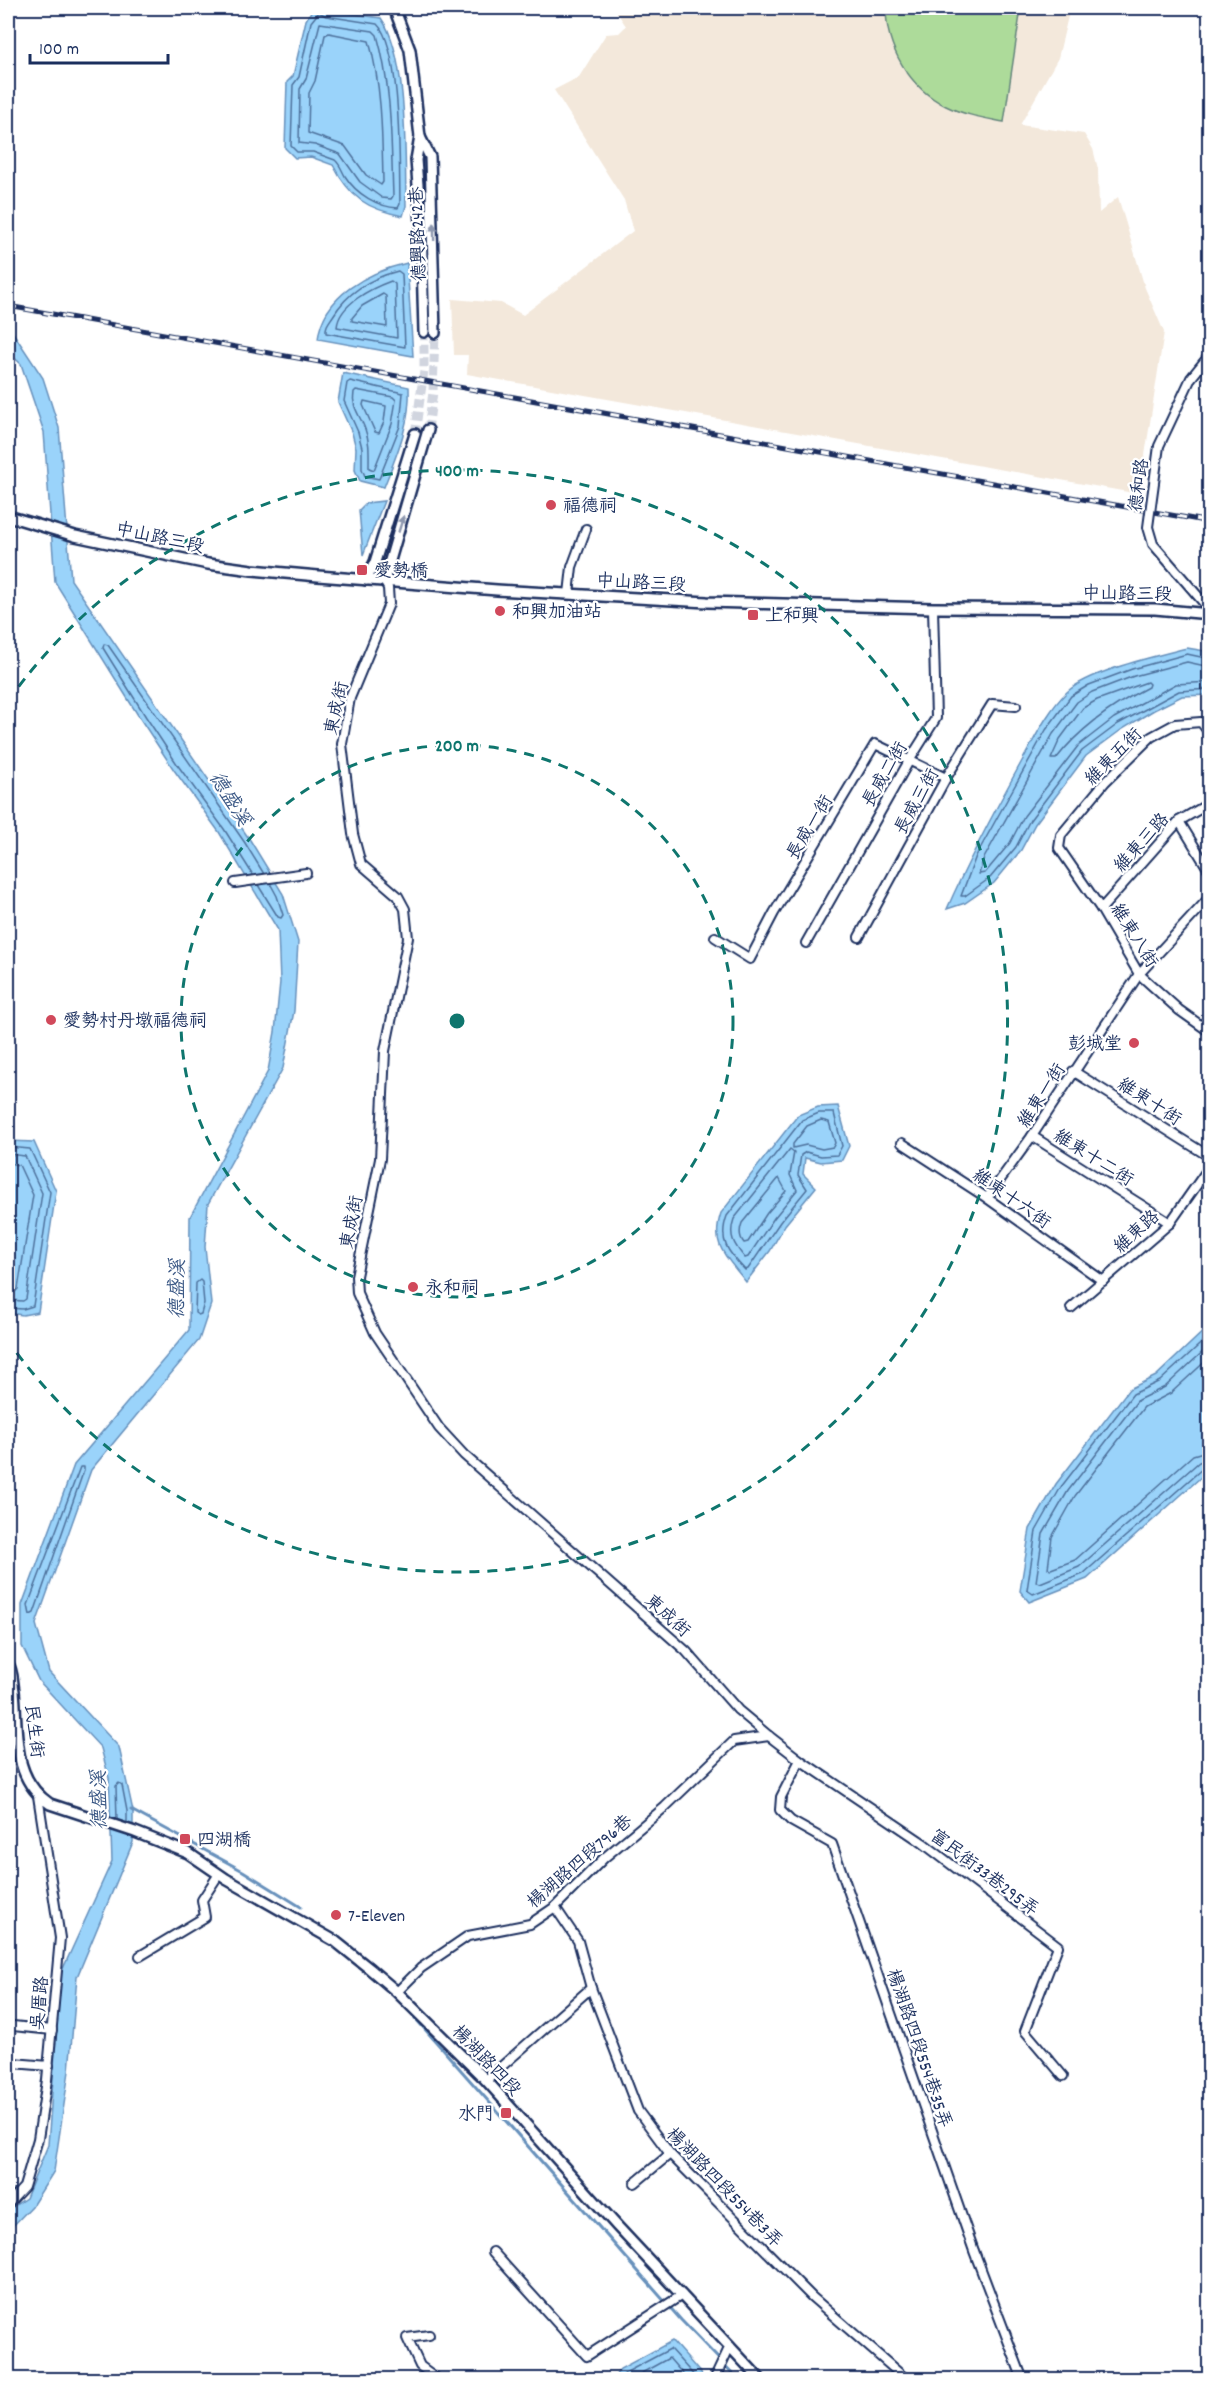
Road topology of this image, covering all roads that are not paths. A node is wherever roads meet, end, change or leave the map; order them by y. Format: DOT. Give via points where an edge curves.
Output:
graph roads {
  1 [pos="394,8"];
  2 [pos="420,137"];
  3 [pos="424,332"];
  4 [pos="435,333"];
  5 [pos="1209,356"];
  6 [pos="429,430"];
  7 [pos="415,434"];
  8 [pos="8,516"];
  9 [pos="586,529"];
  10 [pos="366,580"];
  11 [pos="384,580"];
  12 [pos="569,594"];
  13 [pos="933,608"];
  14 [pos="1209,612"];
  15 [pos="1016,706"];
  16 [pos="1209,734"];
  17 [pos="909,761"];
  18 [pos="946,778"];
  19 [pos="1209,803"];
  20 [pos="1179,821"];
  21 [pos="1060,835"];
  22 [pos="1209,872"];
  23 [pos="306,873"];
  24 [pos="235,883"];
  25 [pos="1209,897"];
  26 [pos="1101,909"];
  27 [pos="714,937"];
  28 [pos="859,937"];
  29 [pos="806,943"];
  30 [pos="1139,974"];
  31 [pos="1209,1032"];
  32 [pos="1073,1071"];
  33 [pos="1032,1136"];
  34 [pos="902,1143"];
  35 [pos="1209,1157"];
  36 [pos="1209,1166"];
  37 [pos="987,1198"];
  38 [pos="1170,1223"];
  39 [pos="1103,1281"];
  40 [pos="1071,1308"];
  41 [pos="8,1664"];
  42 [pos="770,1736"];
  43 [pos="12,1742"];
  44 [pos="800,1761"];
  45 [pos="39,1796"];
  46 [pos="219,1874"];
  47 [pos="555,1907"];
  48 [pos="140,1956"];
  49 [pos="591,1988"];
  50 [pos="398,1992"];
  51 [pos="13,2026"];
  52 [pos="52,2030"];
  53 [pos="13,2063"];
  54 [pos="49,2067"];
  55 [pos="1063,2076"];
  56 [pos="486,2080"];
  57 [pos="670,2154"];
  58 [pos="635,2183"];
  59 [pos="8,2204"];
  60 [pos="493,2252"];
  61 [pos="682,2295"];
  62 [pos="429,2335"];
  63 [pos="730,2346"];
  64 [pos="440,2379"];
  65 [pos="714,2379"];
  66 [pos="761,2379"];
  67 [pos="907,2379"];
  68 [pos="1023,2379"];
  1 -- 2 [label="street, 德興路242巷" via="410,50"];
  2 -- 3 [label="street, 德興路242巷" via="416,160"];
  4 -- 2 [label="street, 德興路242巷, one-way" via="430,157"];
  5 -- 14 [label="street, 德和路, bridge" via="1191,378 1159,446 1148,527 1153,544"];
  11 -- 6 [label="street, one-way"];
  7 -- 10 [label="street"];
  8 -- 10 [label="street, 中山路三段" via="50,530 208,564"];
  9 -- 12 [label="street" via="572,567"];
  10 -- 11 [label="street, 中山路三段"];
  11 -- 12 [label="street, 中山路三段"];
  11 -- 42 [label="street, 東成街" via="388,604 350,698 342,744 353,834 361,864 398,896 405,909 408,938 385,1051 380,1160 356,1271 357,1293 381,1341 439,1428 464,1455 686,1651 738,1710"];
  12 -- 13 [label="street, 中山路三段"];
  13 -- 14 [label="street, 中山路三段"];
  13 -- 17 [label="street, 長威二街" via="936,718"];
  15 -- 18 [label="street, 長威三街" via="992,704"];
  16 -- 21 [label="street, 維東五街" via="1201,722 1175,724 1151,737 1105,782"];
  17 -- 18 [label="street, 長威一街"];
  17 -- 27 [label="street, 長威一街" via="875,744 750,959"];
  17 -- 29 [label="street, 長威二街"];
  18 -- 28 [label="street, 長威三街"];
  19 -- 20 [label="street, 維東三路"];
  20 -- 22 [label="street"];
  20 -- 26 [label="street, 維東三路"];
  21 -- 26 [label="street, 維東八街" via="1059,848"];
  23 -- 24 [label="street"];
  25 -- 30 [label="street, 維東一街"];
  26 -- 30 [label="street, 維東八街"];
  30 -- 31 [label="street, 維東八街"];
  30 -- 32 [label="street, 維東一街"];
  32 -- 33 [label="street, 維東一街"];
  32 -- 35 [label="street, 維東十街"];
  33 -- 37 [label="street, 維東一街"];
  33 -- 38 [label="street, 維東十二街"];
  34 -- 37 [label="street, 維東十六街"];
  36 -- 38 [label="street, 維東路"];
  37 -- 39 [label="street, 維東十六街"];
  38 -- 39 [label="street, 維東路"];
  39 -- 40 [label="street, 維東路"];
  41 -- 43 [label="street, 民生街" via="14,1695"];
  42 -- 44 [label="street, 富民街33巷295弄"];
  42 -- 47 [label="street, 楊湖路四段796巷" via="734,1741"];
  43 -- 45 [label="street, 民生街" via="30,1786"];
  44 -- 55 [label="street, 富民街33巷295弄" via="923,1843 1058,1946 1025,2031"];
  44 -- 68 [label="street, 楊湖路四段554巷35弄" via="781,1797 780,1810 791,1821 832,1844 974,2251"];
  45 -- 46 [label="street, 楊湖路四段" via="50,1804 188,1853"];
  45 -- 52 [label="street, 吳厝路" via="60,1938"];
  46 -- 48 [label="street" via="202,1900 205,1917"];
  46 -- 50 [label="street, 楊湖路四段" via="335,1941"];
  47 -- 49 [label="street, 楊湖路四段554巷3弄" via="578,1941"];
  47 -- 50 [label="street, 楊湖路四段796巷" via="530,1924 468,1936 421,1968"];
  49 -- 56 [label="street"];
  49 -- 57 [label="street, 楊湖路四段554巷3弄" via="639,2111"];
  50 -- 56 [label="street, 楊湖路四段"];
  51 -- 52 [label="street"];
  52 -- 54 [label="street, 吳厝路"];
  53 -- 54 [label="street"];
  54 -- 59 [label="street, 吳厝路" via="38,2139 24,2187"];
  56 -- 61 [label="street, 楊湖路四段"];
  57 -- 58 [label="street"];
  57 -- 67 [label="street, 楊湖路四段554巷3弄" via="812,2297"];
  60 -- 61 [label="street" via="587,2356"];
  61 -- 63 [label="street, 楊湖路四段"];
  62 -- 64 [label="street" via="406,2338 420,2366"];
  63 -- 65 [label="street"];
  63 -- 66 [label="street, 楊湖路四段"];
}
